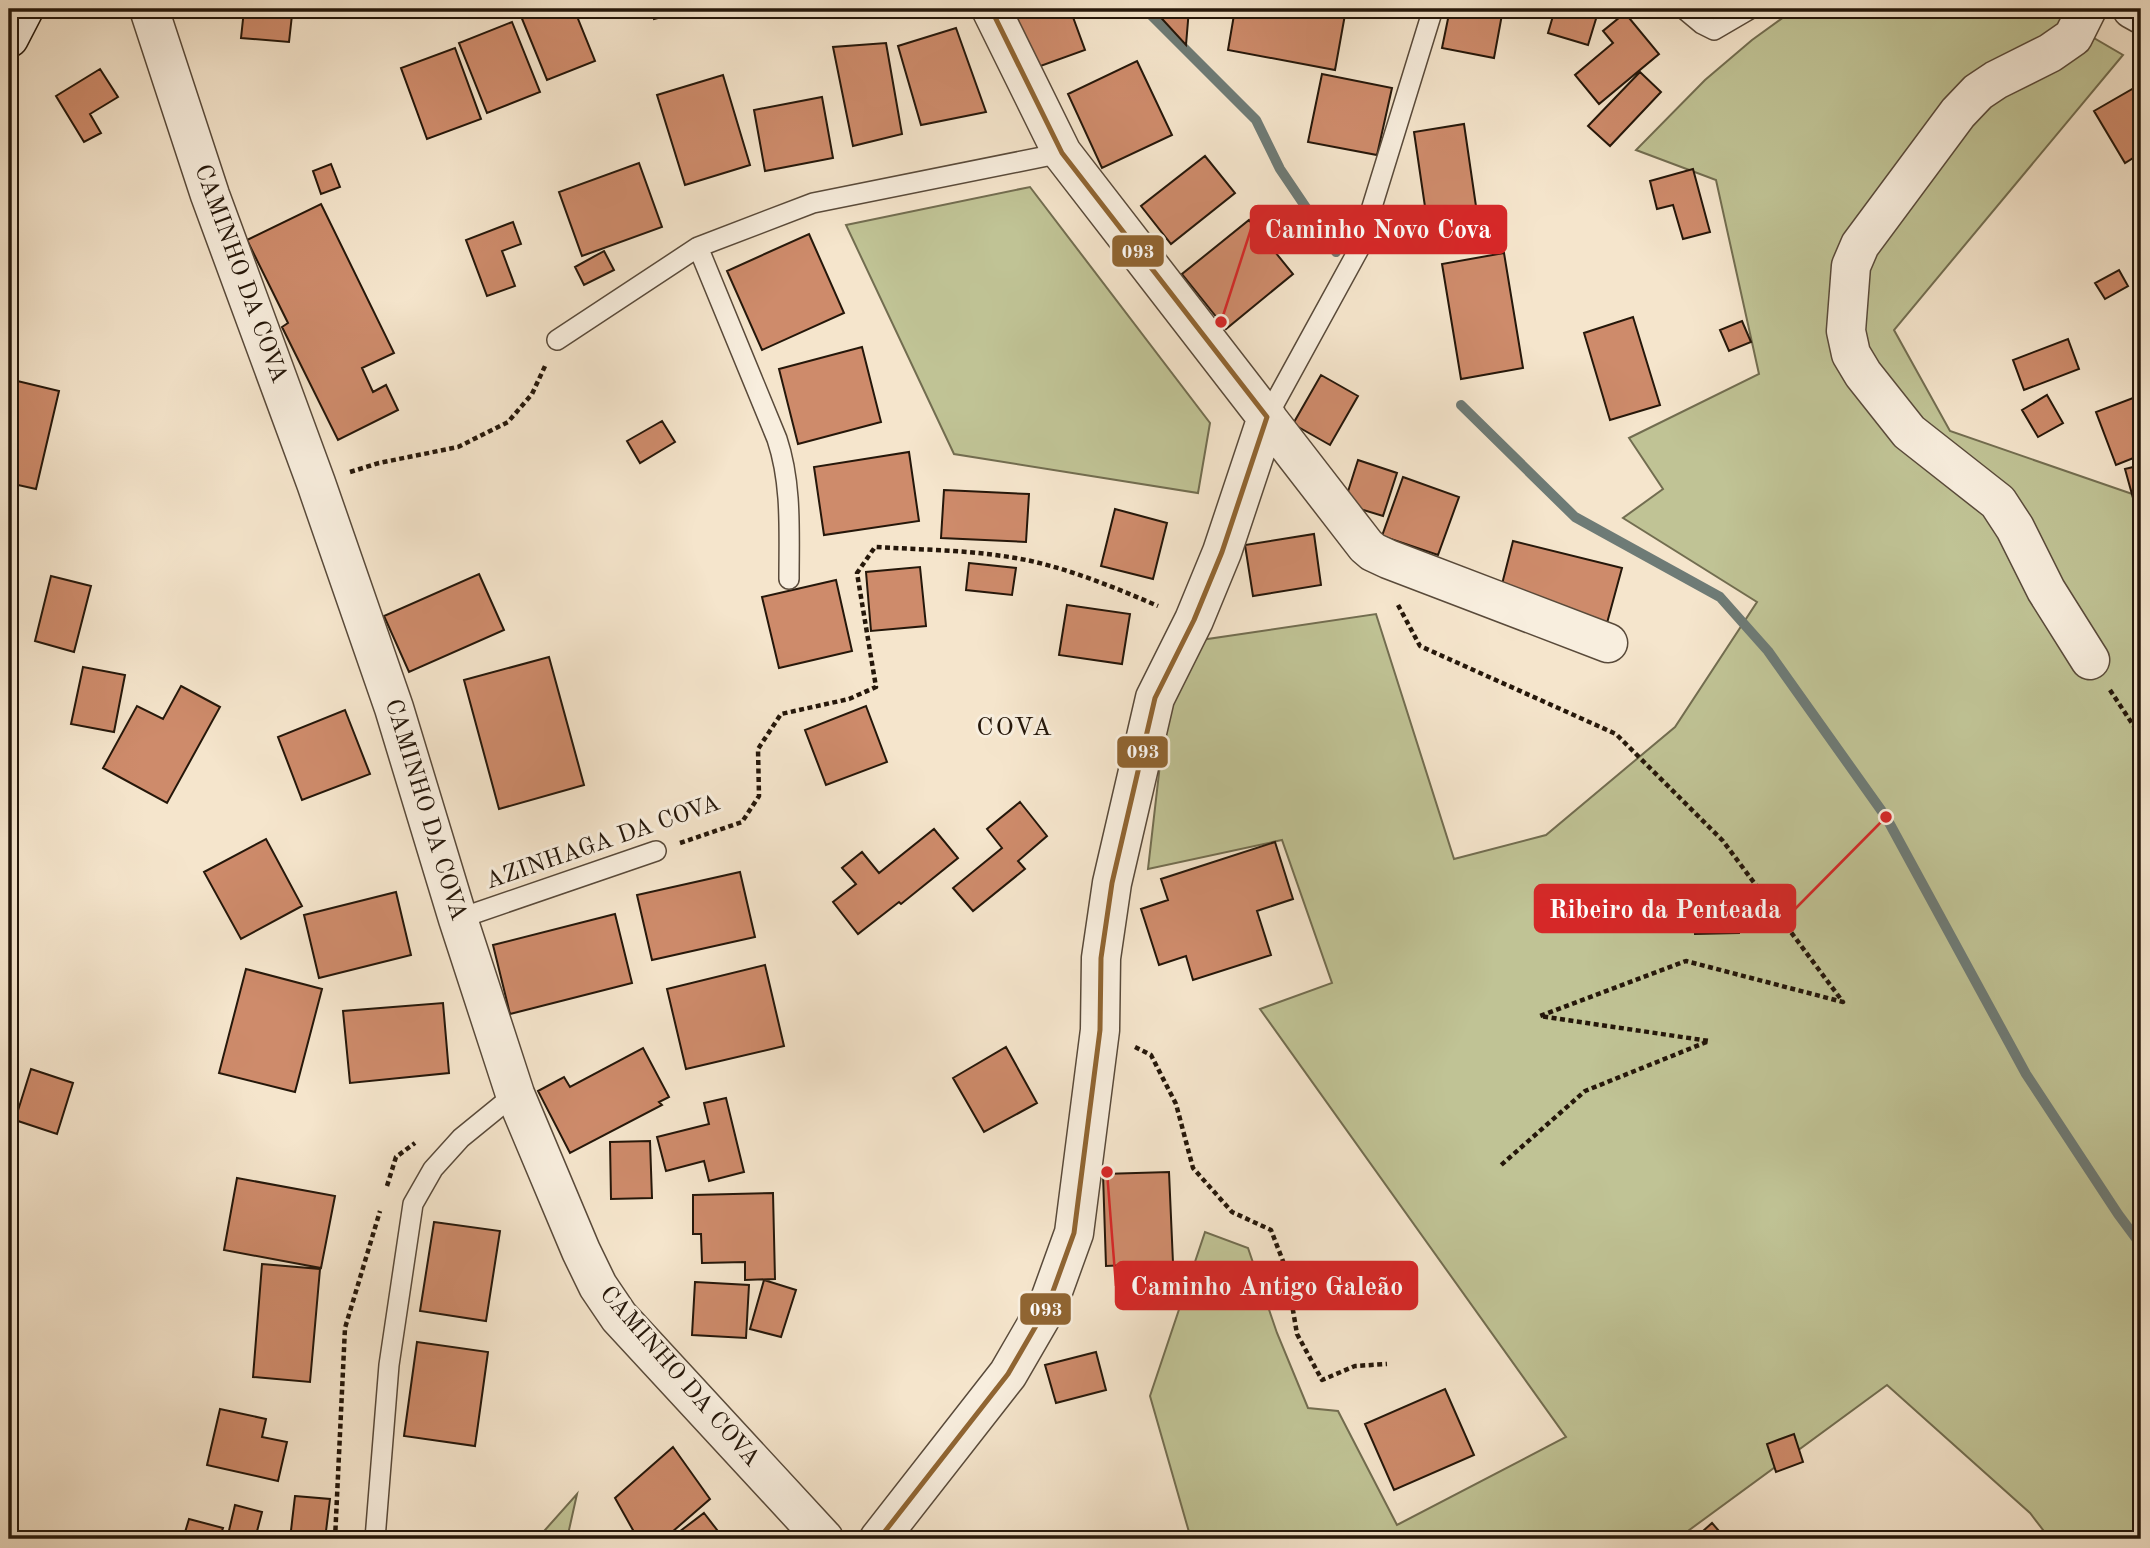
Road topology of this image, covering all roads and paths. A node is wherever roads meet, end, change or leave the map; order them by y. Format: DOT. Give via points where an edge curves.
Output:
graph roads {
  1 [pos="24,9"];
  2 [pos="149,9"];
  3 [pos="991,9"];
  4 [pos="1433,9"];
  5 [pos="1684,9"];
  6 [pos="1751,9"];
  7 [pos="2087,9"];
  8 [pos="2132,9"];
  9 [pos="2141,14"];
  10 [pos="9,38"];
  11 [pos="1062,153"];
  12 [pos="698,247"];
  13 [pos="557,340"];
  14 [pos="2134,364"];
  15 [pos="2141,372"];
  16 [pos="1266,417"];
  17 [pos="316,483"];
  18 [pos="789,579"];
  19 [pos="1396,601"];
  20 [pos="1194,620"];
  21 [pos="1608,643"];
  22 [pos="2090,660"];
  23 [pos="2141,737"];
  24 [pos="656,851"];
  25 [pos="458,919"];
  26 [pos="1100,1030"];
  27 [pos="515,1094"];
  28 [pos="1500,1166"];
  29 [pos="1387,1364"];
  30 [pos="375,1539"];
  31 [pos="824,1539"];
  32 [pos="880,1539"];
  1 -- 10 [label="street"];
  2 -- 17 [label="street, CAMINHO DA COVA" via="210,195"];
  3 -- 11 [label="street"];
  4 -- 16 [label="lane" via="1359,249"];
  5 -- 6 [label="lane" via="1714,30"];
  7 -- 22 [label="street" via="2073,37 1996,80 1958,113 1860,245 1851,266 1846,331 1863,374 1909,432 1998,502"];
  8 -- 9 [label="street"];
  11 -- 12 [label="lane" via="813,202"];
  11 -- 16 [label="street"];
  12 -- 13 [label="lane"];
  12 -- 18 [label="lane" via="785,463"];
  13 -- 17 [label="path" via="532,394 508,422 458,447 379,463"];
  14 -- 15 [label="path"];
  16 -- 20 [label="street" via="1222,552"];
  16 -- 21 [label="street" via="1373,552"];
  17 -- 25 [label="street, CAMINHO DA COVA" via="394,708"];
  19 -- 28 [label="path" via="1420,646 1616,734 1723,841 1843,1002 1686,961 1540,1016 1709,1041 1585,1091"];
  20 -- 24 [label="path, AZINHAGA DA COVA" via="1088,577 1029,561 875,547 857,573 876,687 849,699 781,714 758,749 759,796 742,822"];
  20 -- 26 [label="street" via="1155,698 1115,870 1101,958"];
  22 -- 23 [label="path"];
  24 -- 25 [label="lane, AZINHAGA DA COVA"];
  25 -- 27 [label="street, CAMINHO DA COVA"];
  26 -- 29 [label="path" via="1151,1055 1176,1104 1193,1168 1232,1212 1271,1230 1286,1269 1297,1334 1322,1380 1354,1366"];
  26 -- 32 [label="street" via="1074,1233 1048,1305 1008,1374"];
  27 -- 30 [label="lane" via="461,1138 433,1169 413,1204 389,1365"];
  27 -- 31 [label="street, CAMINHO DA COVA" via="598,1286 619,1317"];
}
